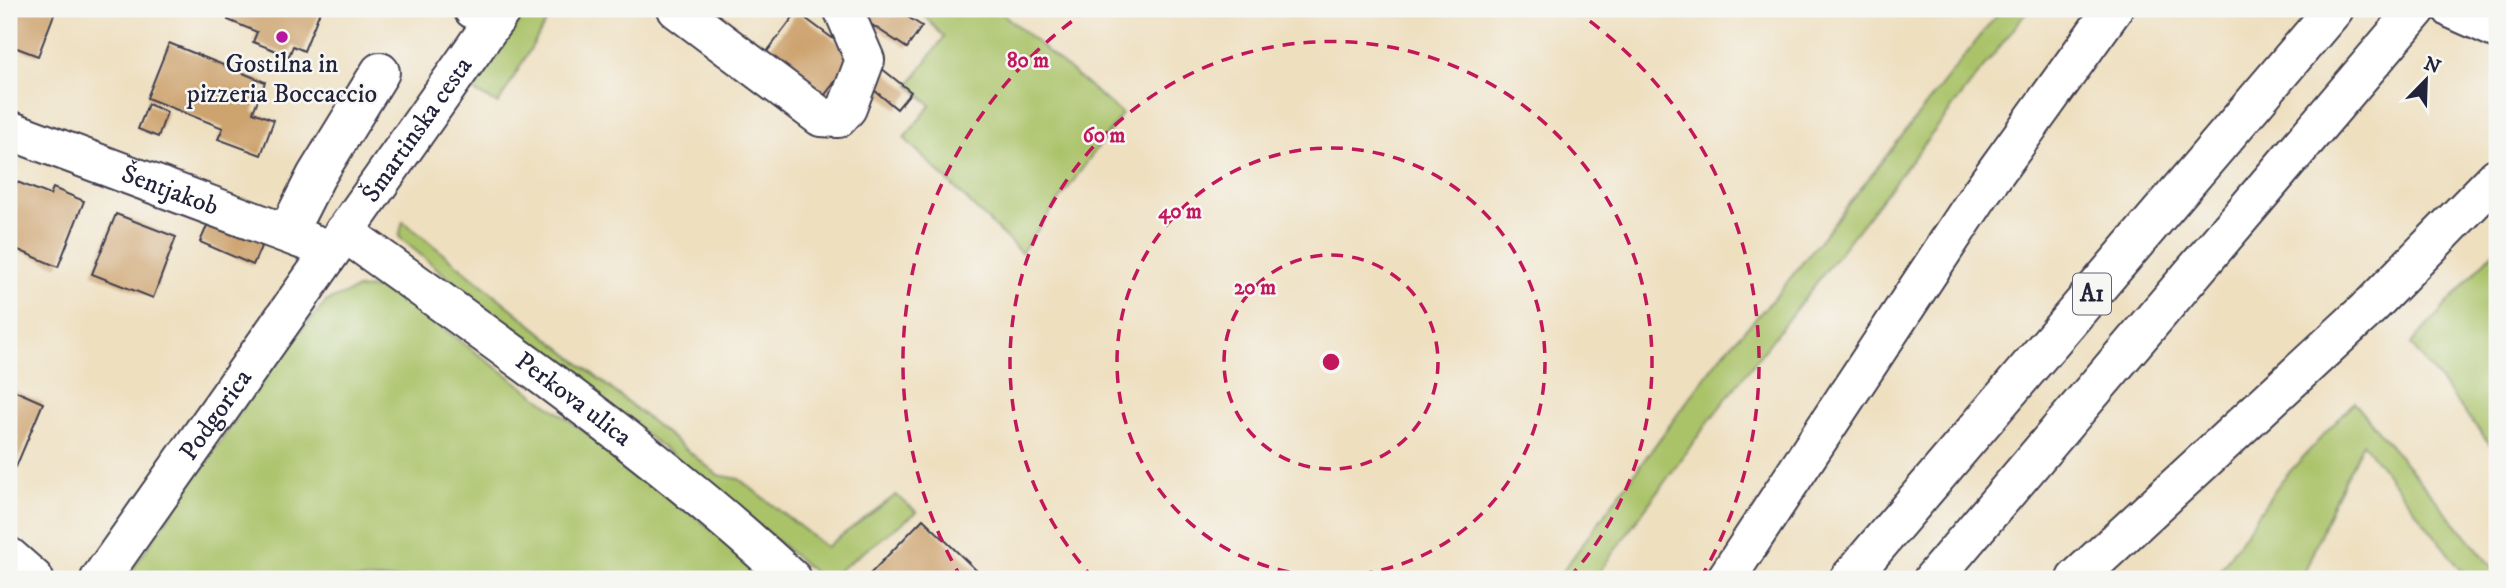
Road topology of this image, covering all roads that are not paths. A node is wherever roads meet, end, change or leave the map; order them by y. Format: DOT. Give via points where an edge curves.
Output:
graph roads {
  1 [pos="677,9"];
  2 [pos="843,9"];
  3 [pos="2334,9"];
  4 [pos="2417,9"];
  5 [pos="2452,9"];
  6 [pos="490,12"];
  7 [pos="2102,18"];
  8 [pos="2497,29"];
  9 [pos="380,72"];
  10 [pos="9,130"];
  11 [pos="2497,177"];
  12 [pos="2497,191"];
  13 [pos="2456,222"];
  14 [pos="287,233"];
  15 [pos="337,241"];
  16 [pos="9,557"];
  17 [pos="34,579"];
  18 [pos="100,579"];
  19 [pos="792,579"];
  20 [pos="1726,579"];
  21 [pos="1849,579"];
  22 [pos="1933,579"];
  23 [pos="2076,579"];
  1 -- 2 [label="main road" via="821,117 838,118 847,108 865,60"];
  3 -- 21 [label="main road, A1"];
  4 -- 22 [label="main road, A1"];
  5 -- 8 [label="main road"];
  6 -- 15 [label="main road, Šmartinska cesta"];
  7 -- 20 [label="main road"];
  9 -- 14 [label="main road"];
  10 -- 14 [label="main road, Šentjakob"];
  11 -- 13 [label="main road"];
  12 -- 13 [label="main road"];
  13 -- 23 [label="main road" via="2324,351"];
  14 -- 15 [label="main road, Šentjakob"];
  15 -- 18 [label="main road, Podgorica"];
  15 -- 19 [label="main road, Perkova ulica" via="515,355 752,542"];
  16 -- 17 [label="main road"];
}
